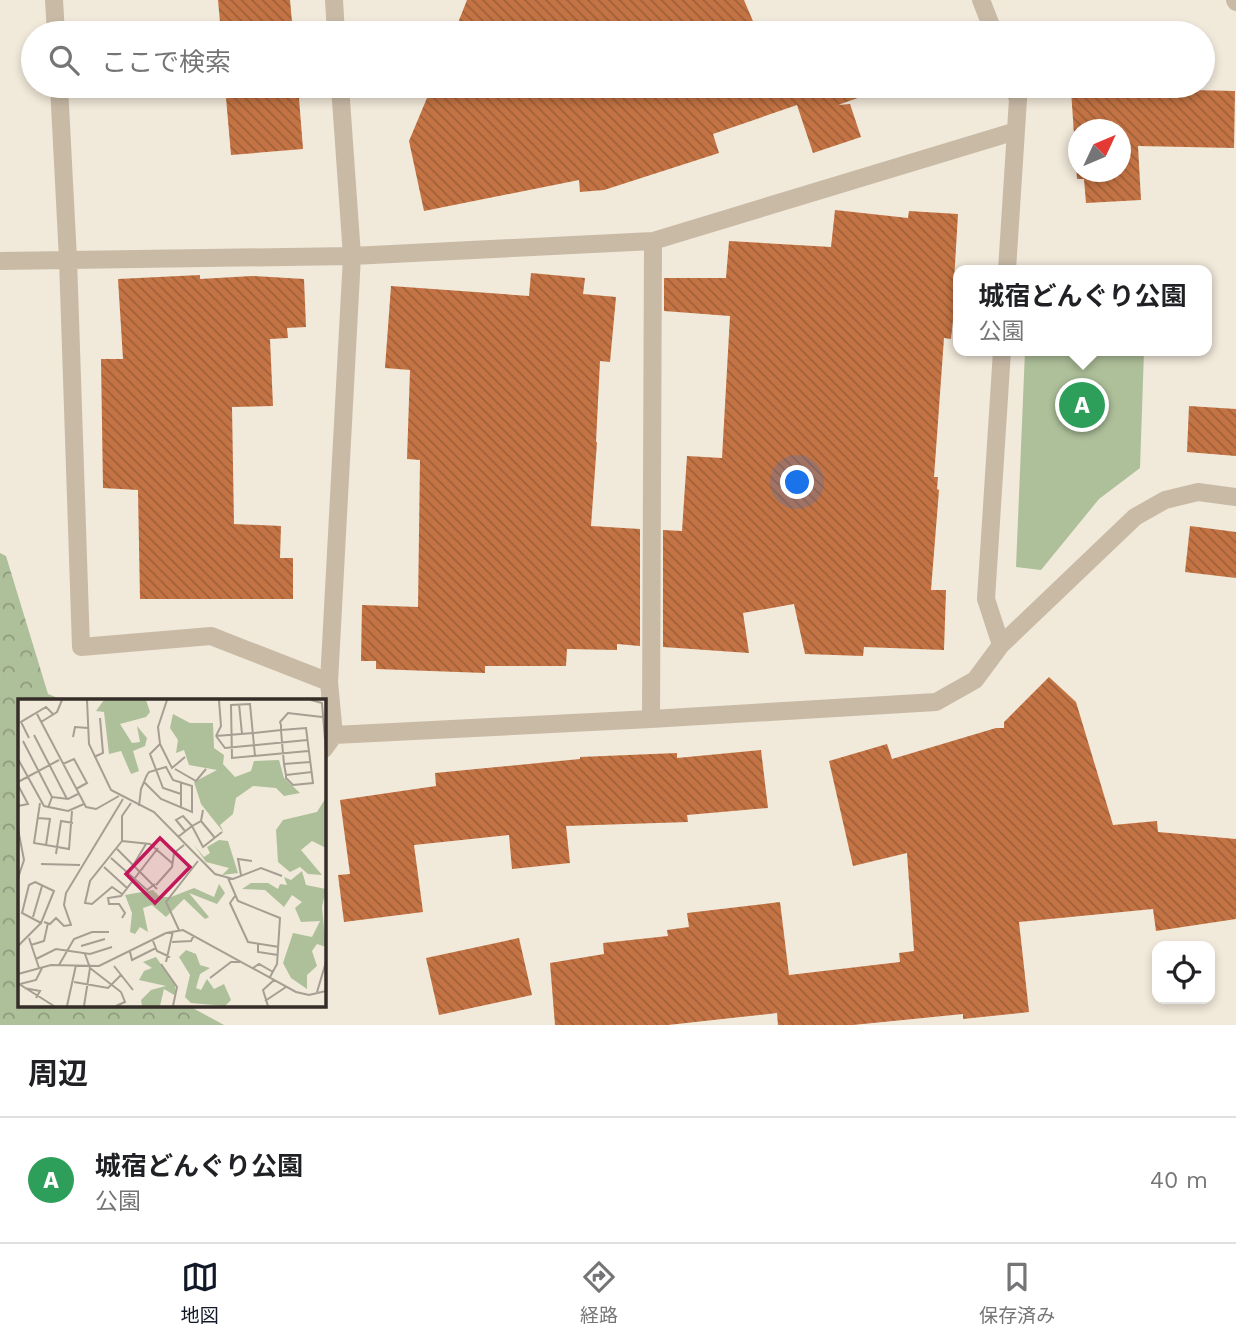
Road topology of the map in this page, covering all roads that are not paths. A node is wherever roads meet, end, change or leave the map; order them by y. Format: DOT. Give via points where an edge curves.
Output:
graph roads {
  1 [pos="54,0"];
  2 [pos="334,0"];
  3 [pos="981,0"];
  4 [pos="55,21"];
  5 [pos="335,21"];
  6 [pos="989,21"];
  7 [pos="59,98"];
  8 [pos="341,98"];
  9 [pos="1018,98"];
  10 [pos="1016,131"];
  11 [pos="653,241"];
  12 [pos="352,256"];
  13 [pos="68,260"];
  14 [pos="0,261"];
  15 [pos="1007,265"];
  16 [pos="1002,356"];
  17 [pos="1236,497"];
  18 [pos="1000,645"];
  19 [pos="329,682"];
  20 [pos="651,719"];
  21 [pos="329,742"];
  1 -- 4 [label="street"];
  2 -- 5 [label="street"];
  3 -- 6 [label="street"];
  7 -- 13 [label="street"];
  8 -- 12 [label="street"];
  9 -- 10 [label="street"];
  10 -- 11 [label="street"];
  10 -- 15 [label="street"];
  11 -- 12 [label="street"];
  11 -- 20 [label="street"];
  12 -- 13 [label="street"];
  12 -- 19 [label="street"];
  13 -- 14 [label="street"];
  13 -- 19 [label="street" via="81,647 211,636"];
  16 -- 18 [label="street" via="986,599"];
  17 -- 18 [label="street" via="1198,492 1166,500 1135,517"];
  18 -- 20 [label="street" via="975,680 936,702"];
  19 -- 21 [label="street"];
  20 -- 21 [label="street"];
}
